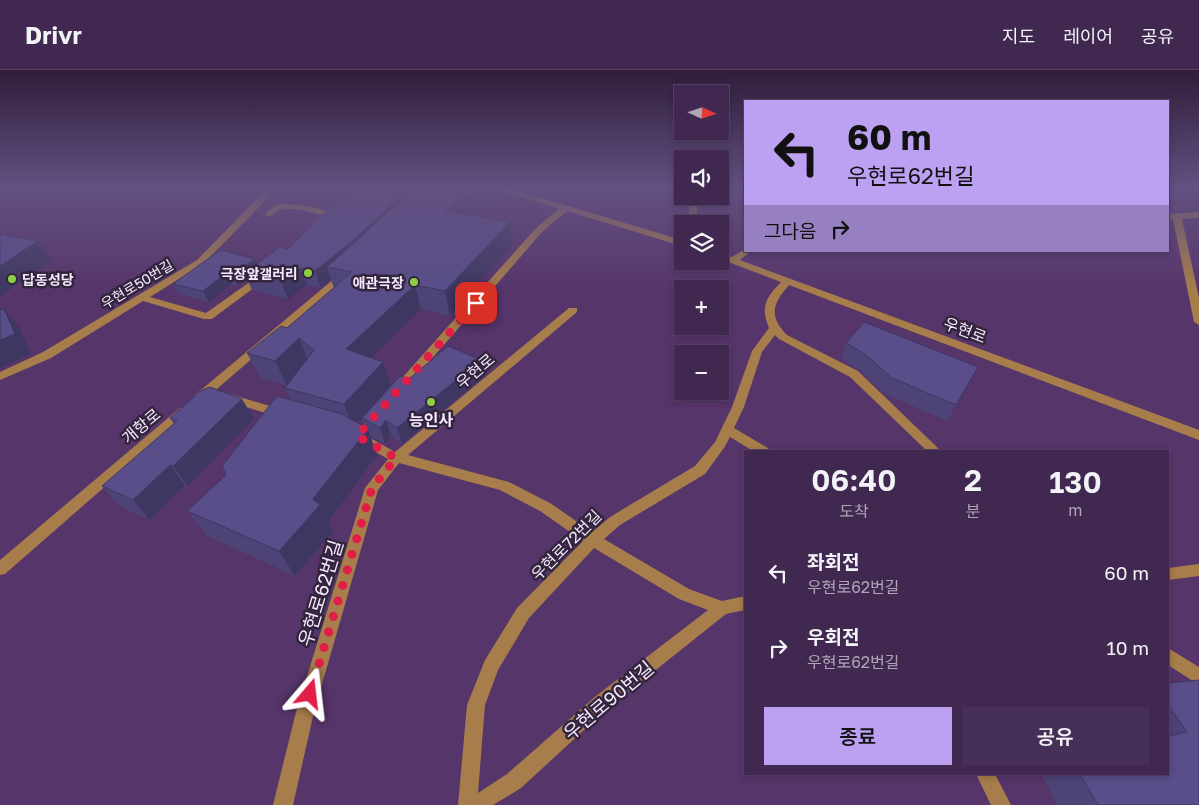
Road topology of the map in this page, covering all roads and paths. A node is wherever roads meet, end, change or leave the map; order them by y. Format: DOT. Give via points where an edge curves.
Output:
graph roads {
  1 [pos="239,222"];
  2 [pos="548,222"];
  3 [pos="618,222"];
  4 [pos="1173,222"];
  5 [pos="674,238"];
  6 [pos="746,252"];
  7 [pos="729,259"];
  8 [pos="733,261"];
  9 [pos="352,268"];
  10 [pos="274,269"];
  11 [pos="788,281"];
  12 [pos="142,298"];
  13 [pos="574,310"];
  14 [pos="1199,322"];
  15 [pos="774,328"];
  16 [pos="0,376"];
  17 [pos="207,392"];
  18 [pos="390,399"];
  19 [pos="291,416"];
  20 [pos="727,430"];
  21 [pos="356,432"];
  22 [pos="1199,436"];
  23 [pos="762,450"];
  24 [pos="934,450"];
  25 [pos="396,458"];
  26 [pos="593,540"];
  27 [pos="0,569"];
  28 [pos="1199,570"];
  29 [pos="1169,574"];
  30 [pos="744,603"];
  31 [pos="722,608"];
  32 [pos="1169,657"];
  33 [pos="1199,677"];
  34 [pos="986,775"];
  35 [pos="283,805"];
  36 [pos="468,805"];
  37 [pos="476,805"];
  38 [pos="1001,805"];
  1 -- 12 [label="street, 우현로50번길" via="200,262"];
  2 -- 18 [label="street"];
  3 -- 5 [label="street"];
  4 -- 14 [label="street"];
  6 -- 8 [label="street"];
  7 -- 8 [label="street, 우현로"];
  8 -- 11 [label="street, 우현로"];
  9 -- 17 [label="street, 개항로"];
  10 -- 12 [label="street" via="208,317"];
  11 -- 15 [label="street" via="772,298 769,315"];
  11 -- 22 [label="street, 우현로"];
  12 -- 16 [label="street, 우현로50번길" via="47,355"];
  13 -- 25 [label="street, 우현로"];
  15 -- 20 [label="street, 우현로72번길" via="757,351"];
  15 -- 24 [label="street" via="783,337 854,374"];
  17 -- 19 [label="street"];
  17 -- 27 [label="street, 개항로"];
  20 -- 23 [label="street"];
  20 -- 26 [label="street, 우현로72번길" via="720,445 700,470 615,521"];
  21 -- 25 [label="street"];
  25 -- 26 [label="street" via="504,486 545,507"];
  25 -- 35 [label="street, 우현로62번길" via="372,488 305,712"];
  26 -- 31 [label="street" via="684,594"];
  26 -- 36 [label="street, 우현로72번길" via="523,613 491,666 476,705"];
  28 -- 29 [label="street"];
  30 -- 31 [label="street, 우현로90번길"];
  31 -- 37 [label="street, 우현로90번길" via="602,702 514,781"];
  32 -- 33 [label="street"];
  34 -- 38 [label="street"];
}
